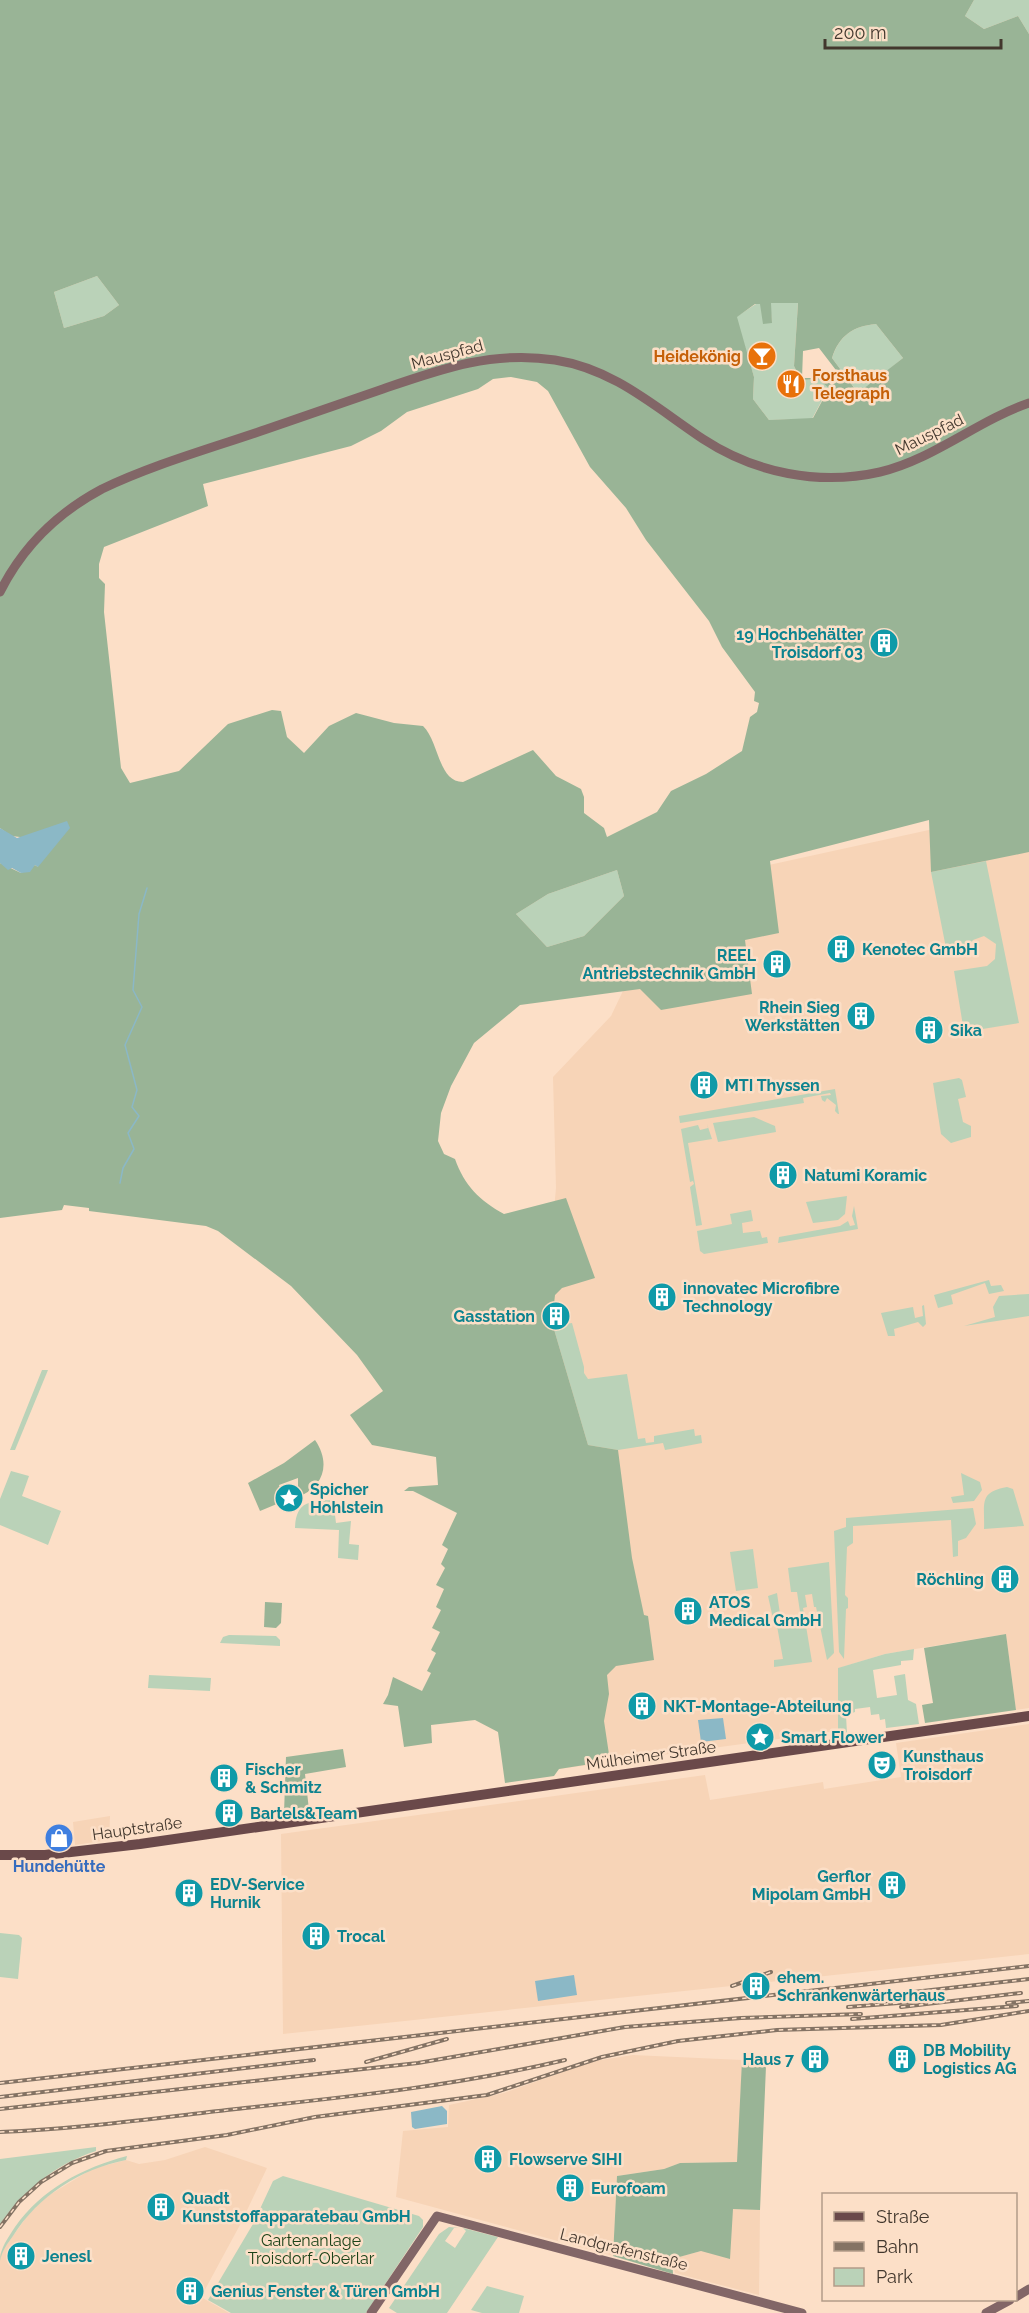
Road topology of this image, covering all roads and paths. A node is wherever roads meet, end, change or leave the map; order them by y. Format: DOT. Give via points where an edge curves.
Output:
graph roads {
  1 [pos="1029,403"];
  2 [pos="0,592"];
  3 [pos="1029,1716"];
  4 [pos="278,1824"];
  5 [pos="0,1855"];
  6 [pos="1008,2301"];
  7 [pos="371,2313"];
  8 [pos="802,2313"];
  9 [pos="986,2313"];
  1 -- 2 [label="street, Mauspfad" via="901,465 856,476 795,476 742,460 619,380 596,371 573,363 524,356 480,359 102,489 69,509 38,536"];
  3 -- 4 [label="main road, Mülheimer Straße"];
  4 -- 5 [label="main road, Hauptstraße" via="112,1848"];
  6 -- 9 [label="street"];
  7 -- 8 [label="street, Landgrafenstraße" via="437,2216"];
}
